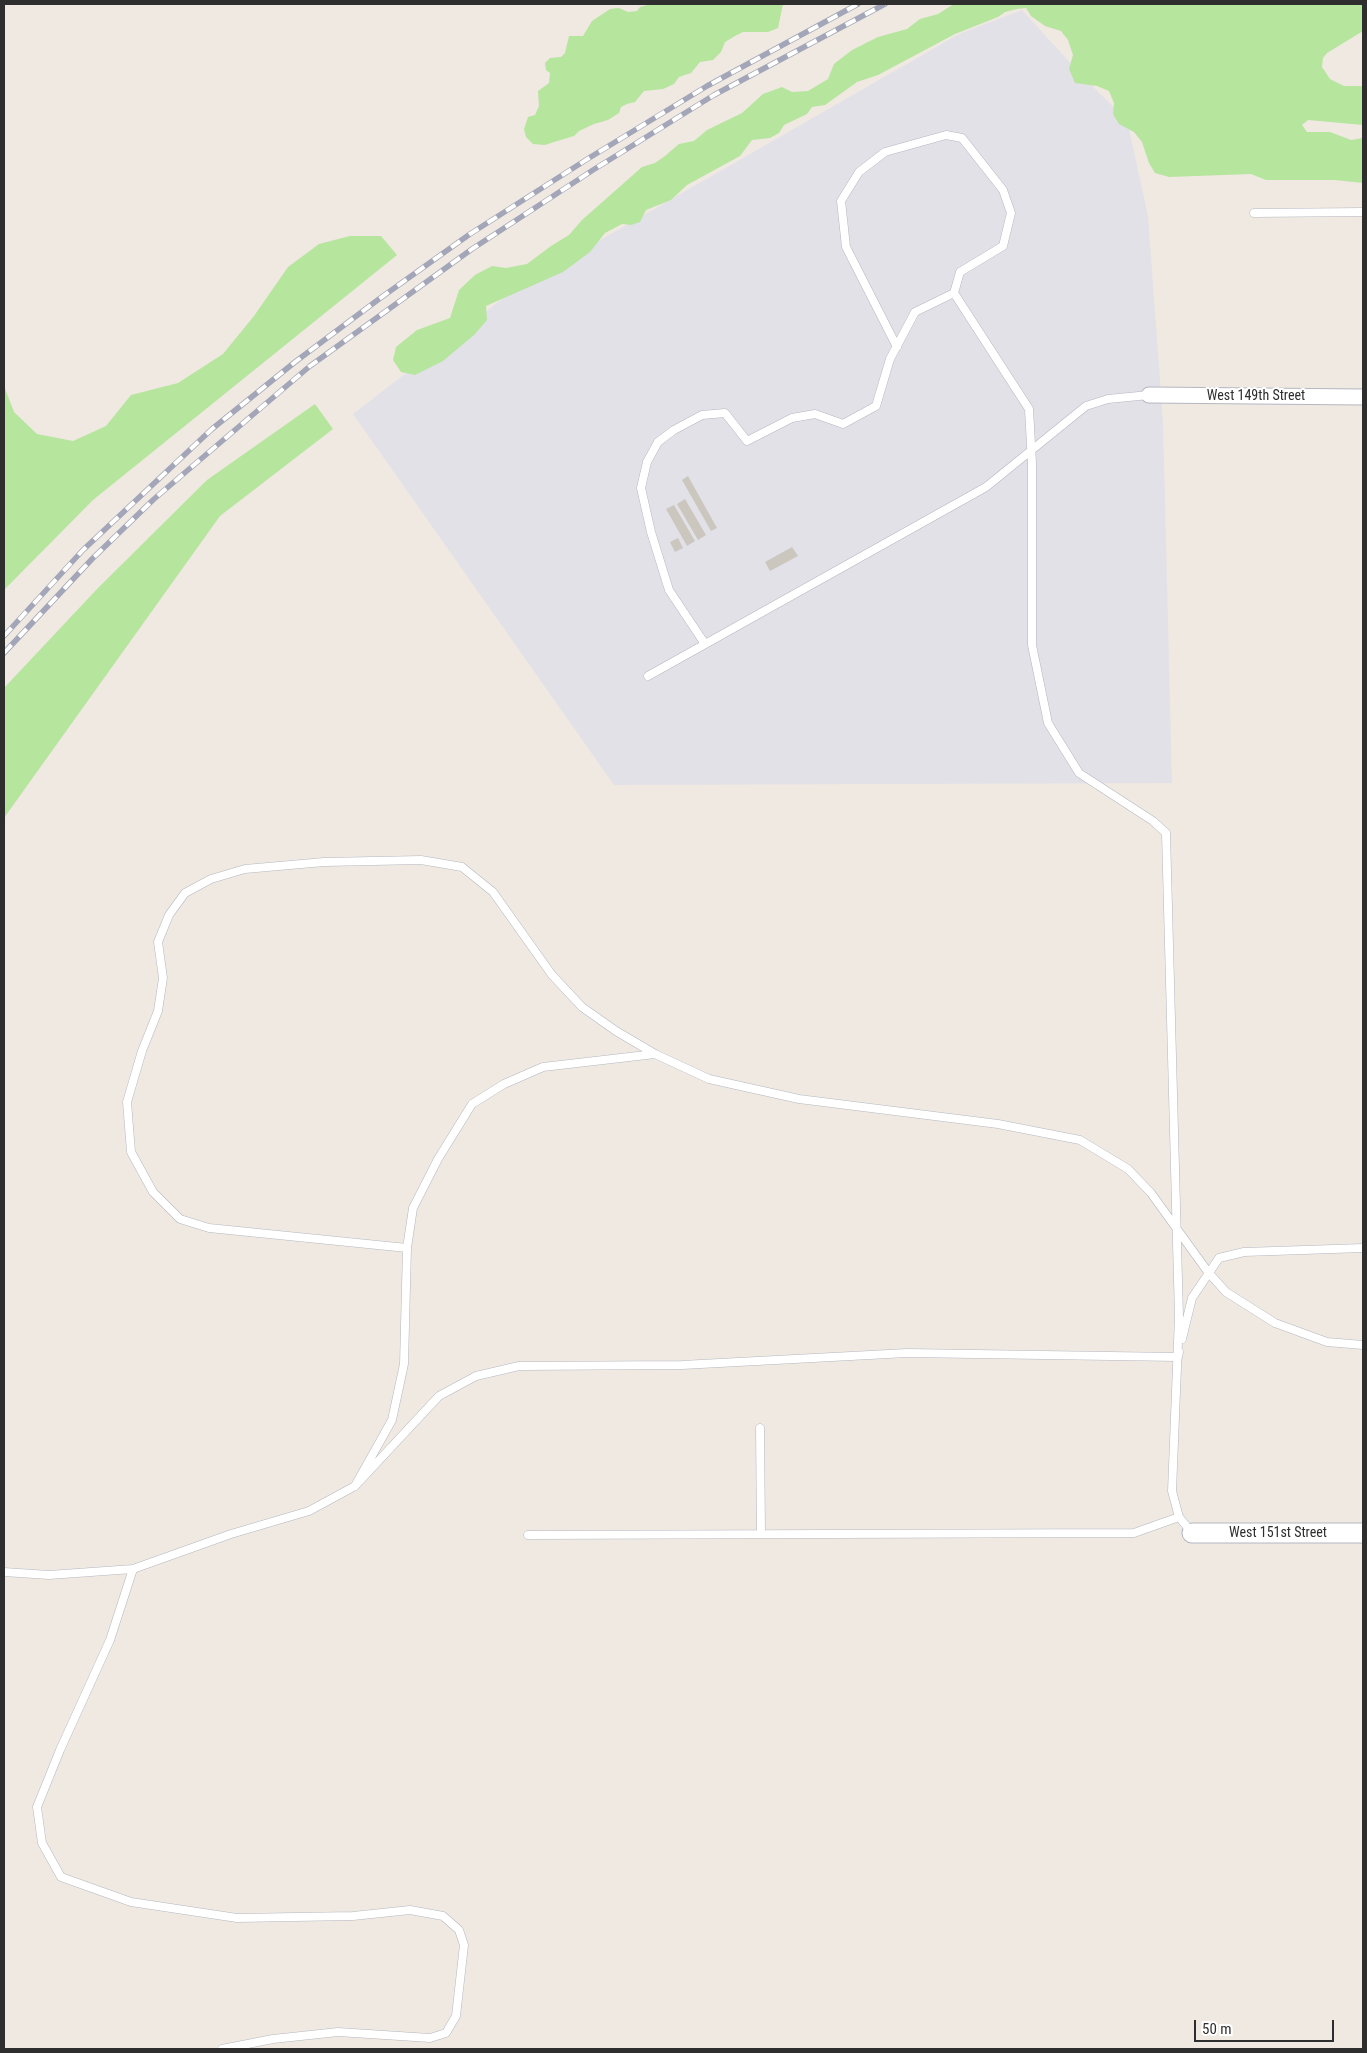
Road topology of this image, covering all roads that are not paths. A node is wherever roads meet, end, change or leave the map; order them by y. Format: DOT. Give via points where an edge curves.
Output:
graph roads {
  1 [pos="1363,212"];
  2 [pos="1254,214"];
  3 [pos="954,292"];
  4 [pos="897,347"];
  5 [pos="1149,395"];
  6 [pos="1363,397"];
  7 [pos="1031,451"];
  8 [pos="705,644"];
  9 [pos="648,676"];
  10 [pos="655,1054"];
  11 [pos="1177,1229"];
  12 [pos="407,1248"];
  13 [pos="1363,1248"];
  14 [pos="1208,1272"];
  15 [pos="1363,1344"];
  16 [pos="1178,1357"];
  17 [pos="760,1428"];
  18 [pos="355,1486"];
  19 [pos="1179,1517"];
  20 [pos="1192,1533"];
  21 [pos="1363,1533"];
  22 [pos="761,1534"];
  23 [pos="528,1535"];
  24 [pos="133,1570"];
  25 [pos="4,1572"];
  26 [pos="222,2049"];
  1 -- 2 [label="lane"];
  3 -- 4 [label="lane" via="915,312"];
  3 -- 4 [label="lane" via="960,272 1003,246 1011,213 1003,190 962,138 946,135 885,152 859,172 841,201 846,247"];
  3 -- 7 [label="lane" via="1029,409"];
  4 -- 8 [label="lane" via="890,359 876,406 843,424 815,414 792,418 747,441 725,413 702,415 658,442 647,462 640,488 669,590"];
  5 -- 6 [label="street, West 149th Street"];
  5 -- 7 [label="lane" via="1108,398 1086,406"];
  7 -- 8 [label="lane" via="986,487"];
  7 -- 11 [label="lane" via="1032,645 1048,723 1079,773 1154,821 1166,833"];
  8 -- 9 [label="lane"];
  10 -- 11 [label="lane" via="709,1079 799,1098 998,1124 1080,1140 1128,1169 1151,1193"];
  10 -- 12 [label="lane" via="543,1067 504,1084 472,1104 413,1208"];
  10 -- 12 [label="lane" via="582,1007 552,975 493,892 462,867 421,860 324,862 245,869 211,879 185,893 169,915 158,942 163,978 158,1012 127,1102 131,1152 153,1192 180,1220 209,1228"];
  11 -- 14 [label="lane"];
  11 -- 16 [label="lane"];
  12 -- 18 [label="lane" via="404,1364 392,1420"];
  13 -- 14 [label="lane" via="1244,1252 1219,1258"];
  14 -- 15 [label="lane" via="1226,1292 1275,1323 1326,1342"];
  14 -- 16 [label="lane" via="1192,1298"];
  16 -- 18 [label="lane" via="907,1353 682,1364 519,1366 476,1376 439,1396"];
  16 -- 19 [label="lane" via="1172,1491"];
  17 -- 22 [label="lane"];
  18 -- 24 [label="lane" via="309,1511 231,1534"];
  19 -- 20 [label="lane"];
  19 -- 22 [label="lane" via="1134,1534"];
  20 -- 21 [label="street, West 151st Street"];
  22 -- 23 [label="lane"];
  24 -- 25 [label="lane" via="49,1575"];
  24 -- 26 [label="lane" via="110,1640 37,1807 42,1843 61,1877 131,1902 237,1918 353,1916 410,1910 442,1916 459,1930 464,1946 456,2016 446,2033 430,2038 338,2032"];
}
